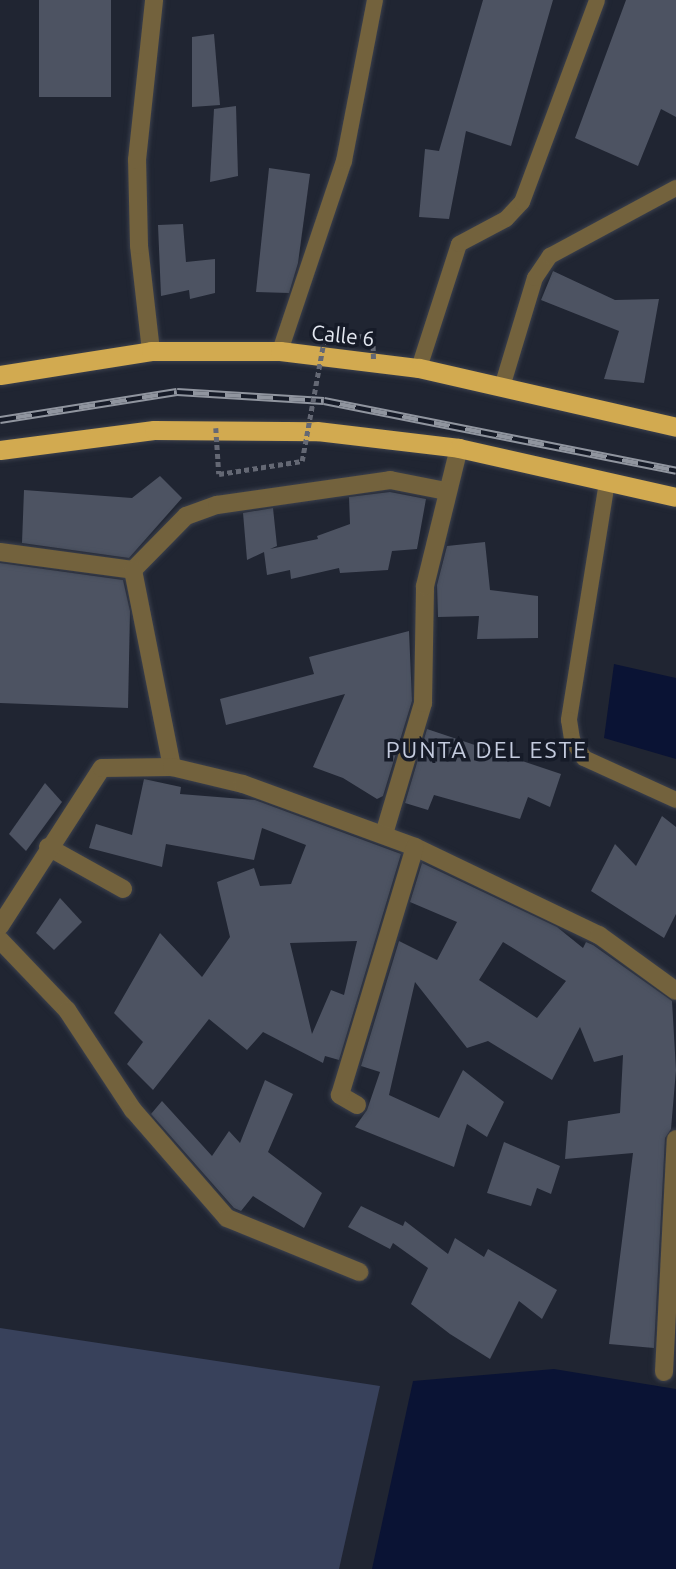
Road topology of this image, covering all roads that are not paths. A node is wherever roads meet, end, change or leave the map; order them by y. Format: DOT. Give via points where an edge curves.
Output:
graph roads {
  1 [pos="154,0"];
  2 [pos="375,0"];
  3 [pos="597,0"];
  4 [pos="676,188"];
  5 [pos="151,351"];
  6 [pos="280,351"];
  7 [pos="419,368"];
  8 [pos="0,375"];
  9 [pos="502,387"];
  10 [pos="676,427"];
  11 [pos="459,448"];
  12 [pos="0,450"];
  13 [pos="607,482"];
  14 [pos="446,491"];
  15 [pos="676,497"];
  16 [pos="0,552"];
  17 [pos="133,570"];
  18 [pos="172,767"];
  19 [pos="676,800"];
  20 [pos="383,834"];
  21 [pos="48,847"];
  22 [pos="415,847"];
  23 [pos="123,889"];
  24 [pos="0,926"];
  25 [pos="0,940"];
  26 [pos="676,991"];
  27 [pos="357,1105"];
  28 [pos="676,1139"];
  29 [pos="359,1272"];
  30 [pos="664,1372"];
  1 -- 5 [label="street" via="137,160 139,245"];
  2 -- 6 [label="lane" via="344,161"];
  3 -- 7 [label="lane" via="522,202 506,219 463,237 458,244"];
  4 -- 9 [label="lane" via="550,256 535,278"];
  5 -- 6 [label="highway, Calle 6"];
  5 -- 8 [label="highway, Calle 6"];
  6 -- 7 [label="highway, Calle 6"];
  7 -- 9 [label="highway, Calle 6"];
  9 -- 10 [label="highway, Calle 6"];
  11 -- 12 [label="highway" via="317,431 216,428 154,430"];
  11 -- 13 [label="highway"];
  11 -- 14 [label="street"];
  13 -- 15 [label="highway"];
  13 -- 19 [label="lane" via="569,720 572,740 584,758"];
  14 -- 17 [label="street" via="390,480 217,505 186,516"];
  14 -- 20 [label="street" via="425,586 423,703"];
  16 -- 17 [label="street"];
  17 -- 18 [label="street"];
  18 -- 20 [label="street" via="243,784"];
  18 -- 21 [label="street" via="102,768"];
  20 -- 22 [label="street"];
  21 -- 23 [label="street"];
  21 -- 24 [label="street"];
  22 -- 26 [label="street" via="599,935"];
  22 -- 27 [label="street" via="340,1095"];
  25 -- 29 [label="street" via="67,1010 133,1110 227,1218"];
  28 -- 30 [label="street"];
}
